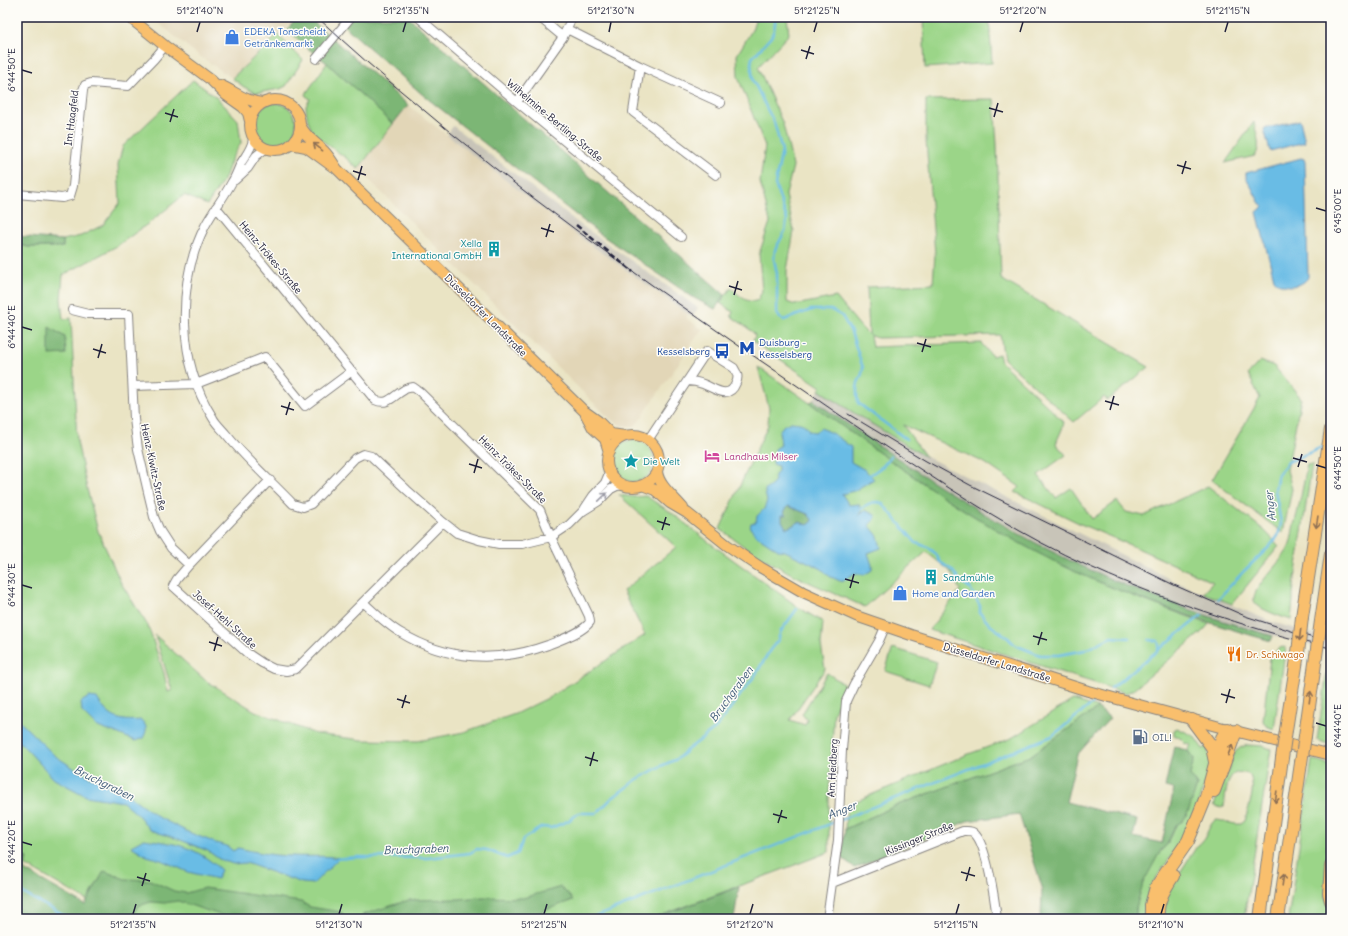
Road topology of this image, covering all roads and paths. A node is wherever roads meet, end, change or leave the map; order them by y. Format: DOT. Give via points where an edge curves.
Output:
graph roads {
  1 [pos="130,17"];
  2 [pos="350,17"];
  3 [pos="418,17"];
  4 [pos="540,17"];
  5 [pos="572,17"];
  6 [pos="567,29"];
  7 [pos="562,37"];
  8 [pos="165,46"];
  9 [pos="316,59"];
  10 [pos="640,66"];
  11 [pos="211,80"];
  12 [pos="517,102"];
  13 [pos="263,103"];
  14 [pos="721,103"];
  15 [pos="250,121"];
  16 [pos="300,125"];
  17 [pos="253,139"];
  18 [pos="292,144"];
  19 [pos="265,149"];
  20 [pos="337,169"];
  21 [pos="716,175"];
  22 [pos="233,182"];
  23 [pos="17,194"];
  24 [pos="216,206"];
  25 [pos="681,237"];
  26 [pos="72,310"];
  27 [pos="352,371"];
  28 [pos="687,381"];
  29 [pos="196,384"];
  30 [pos="133,386"];
  31 [pos="584,411"];
  32 [pos="1331,431"];
  33 [pos="625,436"];
  34 [pos="648,440"];
  35 [pos="609,452"];
  36 [pos="610,471"];
  37 [pos="657,471"];
  38 [pos="270,480"];
  39 [pos="623,485"];
  40 [pos="642,485"];
  41 [pos="583,511"];
  42 [pos="687,513"];
  43 [pos="442,522"];
  44 [pos="551,537"];
  45 [pos="1331,554"];
  46 [pos="189,565"];
  47 [pos="363,602"];
  48 [pos="885,627"];
  49 [pos="1192,720"];
  50 [pos="1232,730"];
  51 [pos="1331,755"];
  52 [pos="1215,763"];
  53 [pos="1331,866"];
  54 [pos="1265,877"];
  55 [pos="832,883"];
  56 [pos="1331,901"];
  57 [pos="828,919"];
  58 [pos="997,919"];
  59 [pos="1151,919"];
  60 [pos="1158,919"];
  61 [pos="1253,919"];
  62 [pos="1260,919"];
  63 [pos="1278,919"];
  1 -- 8 [label="main road"];
  2 -- 9 [label="street"];
  3 -- 12 [label="street, Wilhelmine-Bertling-Straße"];
  4 -- 7 [label="street"];
  5 -- 6 [label="street"];
  6 -- 7 [label="street"];
  6 -- 10 [label="street"];
  7 -- 12 [label="street"];
  8 -- 11 [label="main road"];
  8 -- 23 [label="street, Im Haagfeld" via="128,86 91,83 85,85 82,90 70,196 62,198"];
  10 -- 14 [label="street"];
  10 -- 21 [label="street" via="633,112"];
  11 -- 13 [label="main road" via="247,100"];
  11 -- 15 [label="main road" via="243,107"];
  12 -- 25 [label="street, Wilhelmine-Bertling-Straße"];
  13 -- 15 [label="main road" via="254,110"];
  13 -- 16 [label="main road" via="277,100 289,104 297,113"];
  15 -- 17 [label="main road"];
  16 -- 18 [label="main road"];
  20 -- 16 [label="main road, Düsseldorfer Landstraße, one-way" via="323,150 304,133"];
  17 -- 19 [label="main road"];
  17 -- 22 [label="street"];
  18 -- 19 [label="main road" via="279,150"];
  18 -- 20 [label="main road, Düsseldorfer Landstraße" via="306,147"];
  19 -- 22 [label="street"];
  20 -- 31 [label="main road, Düsseldorfer Landstraße"];
  22 -- 24 [label="street"];
  24 -- 27 [label="street, Heinz-Trökes-Straße"];
  24 -- 29 [label="street" via="195,251 185,293 185,330"];
  26 -- 30 [label="street, Heinz-Kiwitz-Straße" via="88,314 129,314"];
  27 -- 29 [label="street" via="305,406 265,357"];
  27 -- 44 [label="street, Heinz-Trökes-Straße" via="380,403 388,402 405,389 413,387 420,392 540,510"];
  28 -- 28 [label="street" via="702,383 722,393 730,391 738,377 734,368 707,351"];
  28 -- 34 [label="street"];
  29 -- 30 [label="street"];
  29 -- 38 [label="street" via="213,418 237,448"];
  30 -- 46 [label="street, Heinz-Kiwitz-Straße" via="138,449 154,517 171,548"];
  31 -- 33 [label="main road, Düsseldorfer Landstraße" via="611,434"];
  31 -- 35 [label="main road, Düsseldorfer Landstraße" via="593,428 605,440"];
  32 -- 54 [label="highway, one-way, bridge"];
  33 -- 34 [label="main road" via="637,435"];
  33 -- 35 [label="main road" via="614,443"];
  34 -- 37 [label="main road" via="658,454"];
  35 -- 36 [label="main road" via="607,462"];
  36 -- 39 [label="main road" via="615,480"];
  36 -- 41 [label="street" via="605,483"];
  37 -- 40 [label="main road"];
  37 -- 42 [label="main road, Düsseldorfer Landstraße" via="662,484"];
  38 -- 43 [label="street" via="293,504 303,507 311,504 355,458 363,454 371,456"];
  38 -- 46 [label="street, Josef-Hehl-Straße"];
  39 -- 40 [label="main road"];
  41 -- 39 [label="street, one-way" via="600,501 612,489"];
  40 -- 42 [label="main road, Düsseldorfer Landstraße" via="655,490"];
  41 -- 44 [label="street"];
  42 -- 48 [label="main road, Düsseldorfer Landstraße" via="726,544 797,589 826,604"];
  43 -- 44 [label="street" via="457,532 499,544 522,544"];
  43 -- 47 [label="street, Josef-Hehl-Straße"];
  44 -- 47 [label="street, Heinz-Trökes-Straße" via="590,622 586,628 528,652 479,657 438,650 401,633"];
  63 -- 45 [label="highway, one-way, bridge"];
  46 -- 47 [label="street, Josef-Hehl-Straße" via="173,586 247,653 274,669 296,669"];
  48 -- 49 [label="main road, Düsseldorfer Landstraße" via="1088,691"];
  48 -- 55 [label="street, Am Heidberg" via="846,701 839,829"];
  49 -- 50 [label="main road, Düsseldorfer Landstraße"];
  49 -- 52 [label="highway" via="1212,747"];
  50 -- 51 [label="main road, Düsseldorfer Landstraße"];
  50 -- 52 [label="highway" via="1222,738"];
  60 -- 50 [label="highway, one-way" via="1158,906 1165,889 1192,845 1213,795"];
  52 -- 59 [label="highway" via="1206,797 1188,841 1156,887 1151,904"];
  53 -- 56 [label="highway"];
  54 -- 61 [label="highway" via="1257,893"];
  54 -- 62 [label="highway"];
  55 -- 57 [label="street, Am Heidberg"];
  55 -- 58 [label="street, Kissinger Straße" via="956,834 974,832 979,839 993,882"];
}
